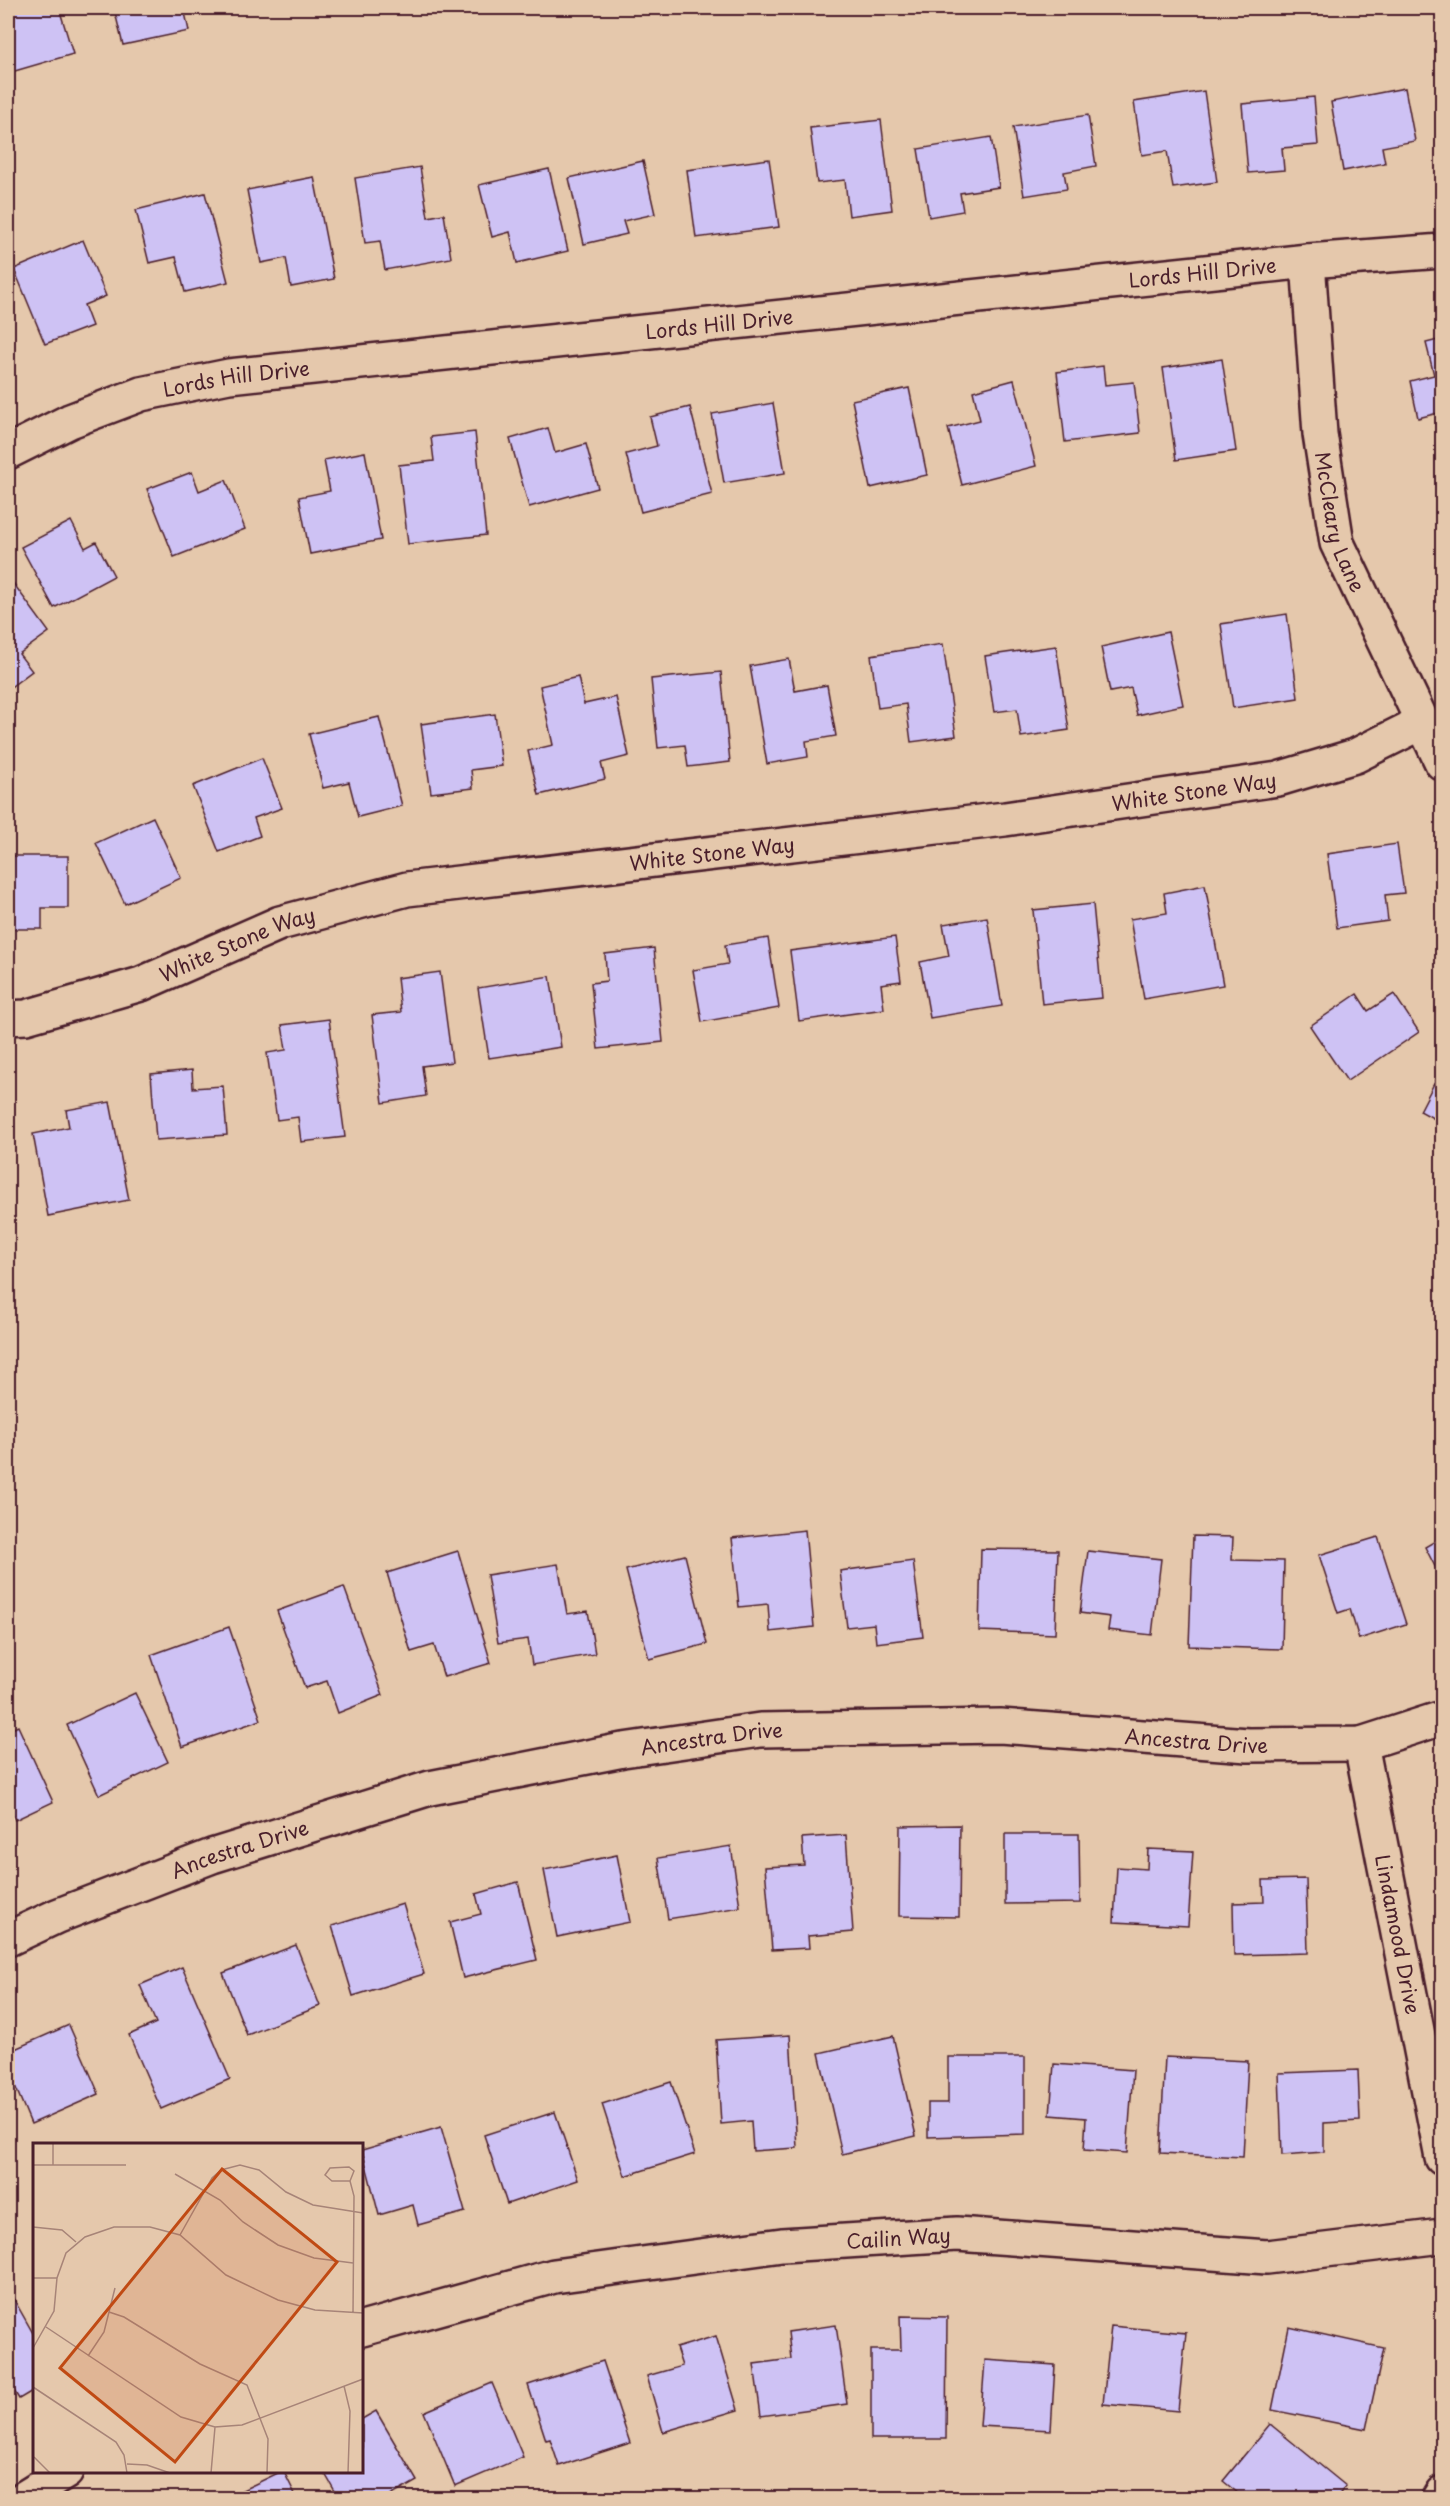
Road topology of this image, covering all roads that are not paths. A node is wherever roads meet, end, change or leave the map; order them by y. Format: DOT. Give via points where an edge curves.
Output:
graph roads {
  1 [pos="1443,251"];
  2 [pos="1308,261"];
  3 [pos="8,452"];
  4 [pos="1423,722"];
  5 [pos="1443,763"];
  6 [pos="8,1018"];
  7 [pos="1443,1718"];
  8 [pos="1361,1744"];
  9 [pos="8,1939"];
  10 [pos="1443,2158"];
  11 [pos="1443,2236"];
  12 [pos="363,2329"];
  13 [pos="64,2473"];
  14 [pos="1443,2493"];
  15 [pos="24,2499"];
  16 [pos="1439,2499"];
  1 -- 2 [label="street, Lords Hill Drive"];
  2 -- 3 [label="street, Lords Hill Drive" via="229,376 141,394"];
  2 -- 4 [label="street, McCleary Lane" via="1320,434 1337,543"];
  4 -- 5 [label="street, McCleary Lane"];
  4 -- 6 [label="street, White Stone Way" via="1354,756 1278,779 1005,819 407,889 280,923 141,984 26,1017"];
  7 -- 8 [label="street, Ancestra Drive"];
  8 -- 9 [label="street, Ancestra Drive" via="1248,1745 1000,1726 760,1730 623,1750 430,1788 212,1856"];
  8 -- 10 [label="street, Lindamood Drive"];
  11 -- 12 [label="street, Cailin Way" via="1267,2257 957,2234 782,2245 554,2276"];
  13 -- 15 [label="street"];
  14 -- 16 [label="street"];
}
